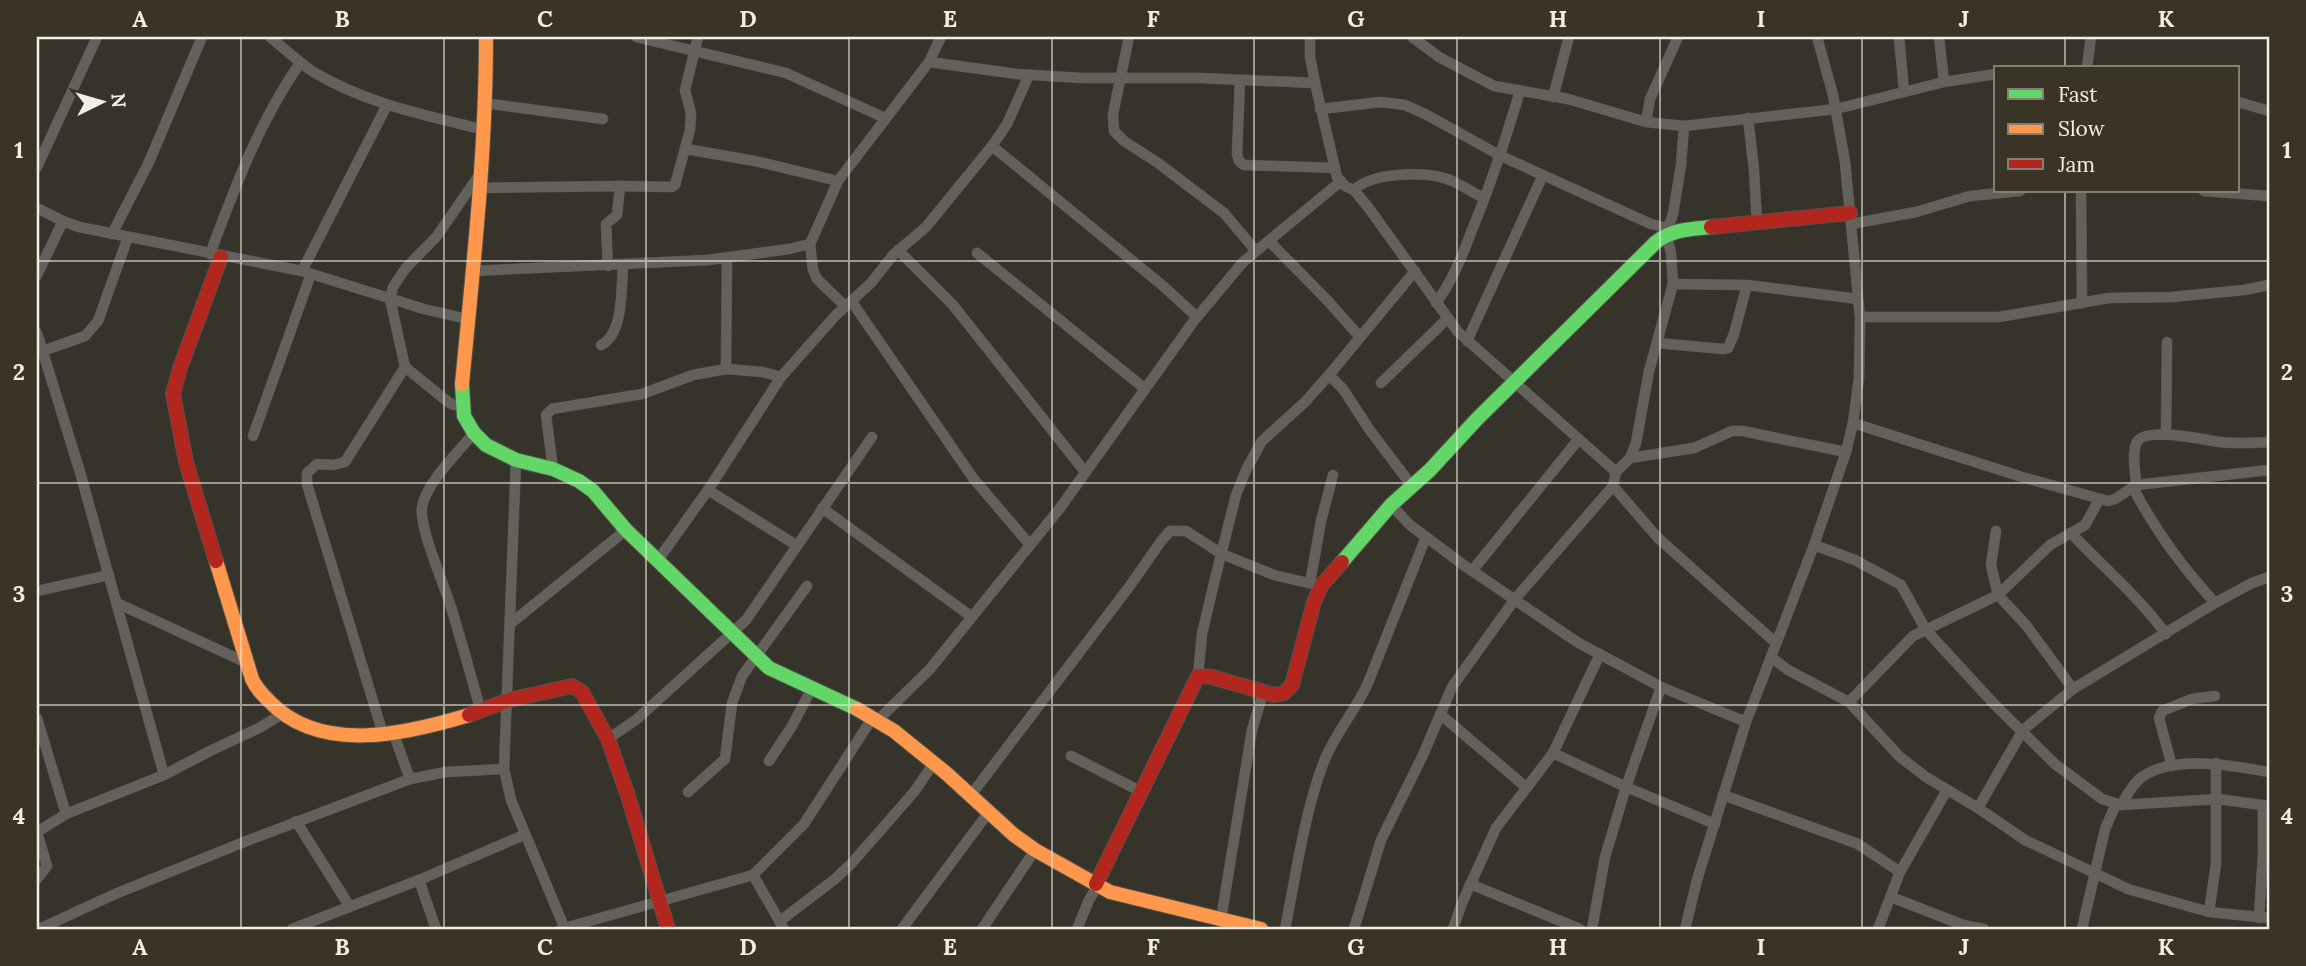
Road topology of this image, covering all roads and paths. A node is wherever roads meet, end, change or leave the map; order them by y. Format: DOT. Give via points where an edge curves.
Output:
graph roads {
  1 [pos="97,37"];
  2 [pos="202,37"];
  3 [pos="270,37"];
  4 [pos="486,37"];
  5 [pos="636,37"];
  6 [pos="698,37"];
  7 [pos="941,37"];
  8 [pos="1129,37"];
  9 [pos="1310,37"];
  10 [pos="1412,37"];
  11 [pos="1569,37"];
  12 [pos="1678,37"];
  13 [pos="1817,37"];
  14 [pos="1899,37"];
  15 [pos="1939,37"];
  16 [pos="2091,37"];
  17 [pos="694,50"];
  18 [pos="300,62"];
  19 [pos="929,62"];
  20 [pos="2087,66"];
  21 [pos="1994,74"];
  22 [pos="1028,75"];
  23 [pos="1120,78"];
  24 [pos="1240,80"];
  25 [pos="1944,82"];
  26 [pos="1315,83"];
  27 [pos="1520,91"];
  28 [pos="1904,91"];
  29 [pos="1553,97"];
  30 [pos="484,103"];
  31 [pos="2240,103"];
  32 [pos="387,105"];
  33 [pos="1320,109"];
  34 [pos="1836,109"];
  35 [pos="2269,111"];
  36 [pos="885,118"];
  37 [pos="1748,118"];
  38 [pos="603,119"];
  39 [pos="1646,122"];
  40 [pos="1684,126"];
  41 [pos="481,129"];
  42 [pos="992,146"];
  43 [pos="686,149"];
  44 [pos="1501,156"];
  45 [pos="37,167"];
  46 [pos="1335,168"];
  47 [pos="1543,175"];
  48 [pos="838,181"];
  49 [pos="478,182"];
  50 [pos="1340,182"];
  51 [pos="620,186"];
  52 [pos="1354,190"];
  53 [pos="2010,192"];
  54 [pos="2081,192"];
  55 [pos="2217,192"];
  56 [pos="2269,196"];
  57 [pos="1484,198"];
  58 [pos="37,208"];
  59 [pos="1851,219"];
  60 [pos="63,221"];
  61 [pos="1757,223"];
  62 [pos="1667,231"];
  63 [pos="112,234"];
  64 [pos="128,237"];
  65 [pos="1269,241"];
  66 [pos="810,244"];
  67 [pos="898,250"];
  68 [pos="1256,251"];
  69 [pos="977,253"];
  70 [pos="216,255"];
  71 [pos="727,258"];
  72 [pos="623,265"];
  73 [pos="608,266"];
  74 [pos="473,271"];
  75 [pos="1415,271"];
  76 [pos="307,273"];
  77 [pos="37,275"];
  78 [pos="1673,284"];
  79 [pos="1747,285"];
  80 [pos="2269,285"];
  81 [pos="390,299"];
  82 [pos="1858,299"];
  83 [pos="1436,303"];
  84 [pos="2082,303"];
  85 [pos="848,304"];
  86 [pos="1197,317"];
  87 [pos="1860,317"];
  88 [pos="1448,318"];
  89 [pos="467,319"];
  90 [pos="37,333"];
  91 [pos="1359,336"];
  92 [pos="1467,341"];
  93 [pos="2167,342"];
  94 [pos="1657,343"];
  95 [pos="601,345"];
  96 [pos="40,353"];
  97 [pos="405,367"];
  98 [pos="726,369"];
  99 [pos="1329,375"];
  100 [pos="781,377"];
  101 [pos="1381,383"];
  102 [pos="1514,383"];
  103 [pos="1144,388"];
  104 [pos="461,405"];
  105 [pos="1853,423"];
  106 [pos="474,433"];
  107 [pos="2166,435"];
  108 [pos="253,436"];
  109 [pos="872,437"];
  110 [pos="1578,440"];
  111 [pos="2269,442"];
  112 [pos="1846,452"];
  113 [pos="1630,458"];
  114 [pos="516,460"];
  115 [pos="553,470"];
  116 [pos="2269,470"];
  117 [pos="1085,472"];
  118 [pos="1616,472"];
  119 [pos="1333,475"];
  120 [pos="1412,486"];
  121 [pos="1613,486"];
  122 [pos="2134,486"];
  123 [pos="708,490"];
  124 [pos="2099,500"];
  125 [pos="1391,505"];
  126 [pos="822,508"];
  127 [pos="626,530"];
  128 [pos="1996,531"];
  129 [pos="2071,533"];
  130 [pos="1426,537"];
  131 [pos="796,545"];
  132 [pos="1030,545"];
  133 [pos="1814,545"];
  134 [pos="1222,554"];
  135 [pos="658,560"];
  136 [pos="1472,571"];
  137 [pos="109,575"];
  138 [pos="2269,578"];
  139 [pos="1316,584"];
  140 [pos="807,586"];
  141 [pos="37,591"];
  142 [pos="1998,595"];
  143 [pos="1515,599"];
  144 [pos="117,603"];
  145 [pos="2215,603"];
  146 [pos="972,617"];
  147 [pos="510,624"];
  148 [pos="1926,629"];
  149 [pos="733,632"];
  150 [pos="2166,634"];
  151 [pos="1776,643"];
  152 [pos="1600,654"];
  153 [pos="757,656"];
  154 [pos="1770,657"];
  155 [pos="247,663"];
  156 [pos="1198,676"];
  157 [pos="1661,687"];
  158 [pos="812,688"];
  159 [pos="2073,689"];
  160 [pos="1263,693"];
  161 [pos="2215,695"];
  162 [pos="508,701"];
  163 [pos="1849,702"];
  164 [pos="481,712"];
  165 [pos="282,714"];
  166 [pos="1440,715"];
  167 [pos="37,718"];
  168 [pos="875,719"];
  169 [pos="1746,722"];
  170 [pos="2023,730"];
  171 [pos="388,733"];
  172 [pos="608,738"];
  173 [pos="1553,753"];
  174 [pos="1071,756"];
  175 [pos="769,761"];
  176 [pos="934,763"];
  177 [pos="2216,763"];
  178 [pos="2172,766"];
  179 [pos="504,769"];
  180 [pos="2269,772"];
  181 [pos="164,775"];
  182 [pos="410,779"];
  183 [pos="1626,787"];
  184 [pos="1527,788"];
  185 [pos="1947,790"];
  186 [pos="1140,791"];
  187 [pos="688,792"];
  188 [pos="971,795"];
  189 [pos="1723,796"];
  190 [pos="2218,799"];
  191 [pos="2119,804"];
  192 [pos="2266,805"];
  193 [pos="1978,807"];
  194 [pos="988,813"];
  195 [pos="66,814"];
  196 [pos="296,821"];
  197 [pos="1715,824"];
  198 [pos="38,827"];
  199 [pos="524,835"];
  200 [pos="1035,849"];
  201 [pos="1900,872"];
  202 [pos="2095,872"];
  203 [pos="753,875"];
  204 [pos="37,879"];
  205 [pos="419,880"];
  206 [pos="1470,884"];
  207 [pos="1097,885"];
  208 [pos="1891,897"];
  209 [pos="660,902"];
  210 [pos="350,907"];
  211 [pos="2209,912"];
  212 [pos="2264,918"];
  213 [pos="1221,919"];
  214 [pos="782,925"];
  215 [pos="313,926"];
  216 [pos="1243,927"];
  217 [pos="1962,927"];
  218 [pos="39,929"];
  219 [pos="292,929"];
  220 [pos="436,929"];
  221 [pos="564,929"];
  222 [pos="668,929"];
  223 [pos="902,929"];
  224 [pos="982,929"];
  225 [pos="1077,929"];
  226 [pos="1261,929"];
  227 [pos="1285,929"];
  228 [pos="1354,929"];
  229 [pos="1453,929"];
  230 [pos="1580,929"];
  231 [pos="1592,929"];
  232 [pos="1685,929"];
  233 [pos="1878,929"];
  234 [pos="1984,929"];
  235 [pos="2082,929"];
  1 -- 45 [label="street"];
  2 -- 63 [label="street" via="149,162"];
  3 -- 18 [label="street"];
  4 -- 30 [label="street"];
  5 -- 17 [label="street"];
  6 -- 17 [label="street"];
  7 -- 19 [label="street"];
  8 -- 23 [label="street"];
  9 -- 26 [label="street"];
  10 -- 27 [label="street" via="1494,86"];
  11 -- 29 [label="street"];
  12 -- 39 [label="street" via="1650,99"];
  13 -- 34 [label="street"];
  14 -- 28 [label="street"];
  15 -- 25 [label="street"];
  16 -- 20 [label="street"];
  17 -- 36 [label="street" via="786,73"];
  17 -- 43 [label="street" via="685,90 691,113"];
  18 -- 32 [label="street"];
  18 -- 70 [label="street" via="240,171"];
  19 -- 22 [label="street"];
  19 -- 36 [label="street"];
  21 -- 25 [label="street"];
  22 -- 23 [label="street"];
  22 -- 42 [label="street"];
  23 -- 24 [label="street"];
  23 -- 68 [label="street" via="1114,131 1224,213"];
  24 -- 26 [label="street"];
  24 -- 46 [label="street" via="1239,162"];
  25 -- 28 [label="street"];
  26 -- 33 [label="street"];
  27 -- 29 [label="street"];
  27 -- 44 [label="street"];
  28 -- 34 [label="street"];
  29 -- 39 [label="street"];
  30 -- 38 [label="street"];
  30 -- 41 [label="street"];
  31 -- 35 [label="street"];
  32 -- 41 [label="street"];
  32 -- 76 [label="street"];
  33 -- 44 [label="street" via="1381,102 1405,105"];
  33 -- 46 [label="street"];
  34 -- 37 [label="street"];
  34 -- 59 [label="street"];
  36 -- 48 [label="street"];
  37 -- 40 [label="street"];
  37 -- 61 [label="street"];
  39 -- 40 [label="street"];
  40 -- 62 [label="street"];
  41 -- 49 [label="street"];
  42 -- 67 [label="street" via="926,227"];
  42 -- 86 [label="street"];
  43 -- 48 [label="street"];
  43 -- 51 [label="street" via="672,187"];
  44 -- 47 [label="street"];
  44 -- 57 [label="street"];
  46 -- 50 [label="street"];
  47 -- 62 [label="street"];
  47 -- 92 [label="street"];
  48 -- 66 [label="street"];
  49 -- 51 [label="street"];
  49 -- 74 [label="street"];
  49 -- 81 [label="street" via="405,269"];
  50 -- 52 [label="street"];
  50 -- 65 [label="street"];
  51 -- 73 [label="street" via="617,215 606,224"];
  52 -- 57 [label="street" via="1372,179 1426,176 1449,180"];
  52 -- 75 [label="street"];
  53 -- 59 [label="street" via="1969,196 1916,212"];
  54 -- 84 [label="street"];
  55 -- 56 [label="street"];
  57 -- 83 [label="street" via="1452,279"];
  58 -- 60 [label="street"];
  59 -- 61 [label="street"];
  59 -- 82 [label="street"];
  60 -- 63 [label="street"];
  60 -- 77 [label="street"];
  61 -- 62 [label="street"];
  62 -- 78 [label="street"];
  62 -- 102 [label="street"];
  63 -- 64 [label="street"];
  64 -- 70 [label="street"];
  64 -- 96 [label="street" via="91,332"];
  65 -- 68 [label="street"];
  65 -- 91 [label="street"];
  66 -- 71 [label="street"];
  66 -- 85 [label="street" via="817,279"];
  67 -- 85 [label="street"];
  67 -- 117 [label="street" via="961,315"];
  68 -- 86 [label="street"];
  69 -- 103 [label="street"];
  70 -- 76 [label="street"];
  70 -- 155 [label="street" via="173,394 187,462"];
  71 -- 72 [label="street"];
  71 -- 98 [label="street"];
  72 -- 73 [label="street"];
  72 -- 95 [label="street" via="618,321 609,341"];
  73 -- 74 [label="street"];
  74 -- 89 [label="street"];
  75 -- 83 [label="street"];
  75 -- 91 [label="street"];
  76 -- 81 [label="street"];
  76 -- 108 [label="street"];
  78 -- 79 [label="street"];
  78 -- 94 [label="street"];
  79 -- 82 [label="street"];
  79 -- 94 [label="street" via="1728,348"];
  80 -- 84 [label="street"];
  81 -- 89 [label="street"];
  81 -- 97 [label="street"];
  82 -- 87 [label="street"];
  83 -- 88 [label="street"];
  84 -- 87 [label="street" via="1999,317"];
  85 -- 100 [label="street"];
  85 -- 132 [label="street" via="973,478"];
  86 -- 103 [label="street"];
  87 -- 105 [label="street"];
  88 -- 92 [label="street"];
  88 -- 101 [label="street"];
  89 -- 104 [label="street"];
  90 -- 96 [label="street"];
  91 -- 99 [label="street"];
  92 -- 102 [label="street"];
  93 -- 107 [label="street"];
  94 -- 113 [label="street"];
  96 -- 137 [label="street"];
  97 -- 104 [label="street" via="448,402"];
  97 -- 171 [label="street" via="345,462 317,464 307,473"];
  98 -- 100 [label="street"];
  98 -- 115 [label="street" via="642,394 548,412"];
  99 -- 120 [label="street"];
  99 -- 134 [label="street" via="1262,441 1236,495"];
  100 -- 123 [label="street"];
  102 -- 110 [label="street"];
  102 -- 120 [label="street"];
  103 -- 117 [label="street"];
  104 -- 106 [label="street"];
  105 -- 112 [label="street"];
  105 -- 124 [label="street"];
  106 -- 114 [label="street" via="486,445"];
  106 -- 164 [label="street" via="426,494 422,508"];
  107 -- 111 [label="street"];
  107 -- 122 [label="street" via="2138,439"];
  109 -- 126 [label="street"];
  110 -- 118 [label="street"];
  110 -- 136 [label="street"];
  112 -- 113 [label="street" via="1742,430 1694,448"];
  112 -- 133 [label="street"];
  113 -- 118 [label="street"];
  114 -- 115 [label="street"];
  114 -- 147 [label="street"];
  115 -- 127 [label="street" via="593,491"];
  116 -- 122 [label="street"];
  117 -- 132 [label="street"];
  118 -- 121 [label="street"];
  119 -- 139 [label="street" via="1321,521"];
  120 -- 125 [label="street"];
  121 -- 143 [label="street"];
  121 -- 151 [label="street" via="1658,538"];
  122 -- 124 [label="street" via="2115,499"];
  122 -- 145 [label="street" via="2156,531"];
  123 -- 131 [label="street"];
  123 -- 135 [label="street"];
  124 -- 129 [label="street" via="2085,525"];
  125 -- 130 [label="street"];
  125 -- 139 [label="street"];
  126 -- 131 [label="street"];
  126 -- 146 [label="street"];
  127 -- 135 [label="street"];
  127 -- 147 [label="street"];
  128 -- 142 [label="street" via="1991,565"];
  129 -- 142 [label="street" via="2050,545"];
  129 -- 150 [label="street"];
  130 -- 136 [label="street"];
  130 -- 227 [label="street" via="1368,683 1322,765"];
  131 -- 149 [label="street"];
  132 -- 146 [label="street"];
  133 -- 148 [label="street" via="1901,585"];
  133 -- 151 [label="street"];
  134 -- 139 [label="street" via="1274,575"];
  134 -- 156 [label="street" via="1202,634"];
  134 -- 188 [label="street" via="1186,531 1171,531"];
  135 -- 149 [label="street"];
  136 -- 143 [label="street"];
  137 -- 141 [label="street"];
  137 -- 144 [label="street"];
  138 -- 145 [label="street"];
  139 -- 160 [label="street" via="1292,685 1284,693"];
  140 -- 153 [label="street"];
  142 -- 148 [label="street"];
  142 -- 159 [label="street"];
  143 -- 152 [label="street"];
  143 -- 166 [label="street" via="1452,687"];
  144 -- 155 [label="street"];
  144 -- 181 [label="street"];
  145 -- 150 [label="street"];
  146 -- 168 [label="street" via="930,669"];
  147 -- 162 [label="street"];
  148 -- 163 [label="street" via="1913,636"];
  148 -- 170 [label="street"];
  149 -- 153 [label="street"];
  149 -- 172 [label="street" via="637,719"];
  150 -- 159 [label="street"];
  151 -- 154 [label="street"];
  152 -- 157 [label="street"];
  152 -- 173 [label="street"];
  153 -- 158 [label="street" via="781,675"];
  153 -- 187 [label="street" via="742,676 732,703 726,759"];
  154 -- 163 [label="street"];
  154 -- 169 [label="street"];
  155 -- 165 [label="street" via="256,686"];
  156 -- 160 [label="street"];
  156 -- 186 [label="street"];
  157 -- 169 [label="street"];
  157 -- 183 [label="street"];
  158 -- 168 [label="street"];
  158 -- 175 [label="street"];
  159 -- 170 [label="street"];
  160 -- 213 [label="street" via="1252,730"];
  161 -- 178 [label="street" via="2162,711 2159,718"];
  162 -- 164 [label="street"];
  162 -- 172 [label="street" via="577,687"];
  162 -- 179 [label="street"];
  163 -- 185 [label="street" via="1900,757"];
  164 -- 171 [label="street"];
  165 -- 171 [label="street" via="330,734"];
  165 -- 181 [label="street"];
  166 -- 184 [label="street"];
  166 -- 228 [label="street" via="1381,840"];
  167 -- 195 [label="street"];
  168 -- 176 [label="street"];
  168 -- 203 [label="street" via="804,824"];
  169 -- 189 [label="street"];
  170 -- 191 [label="street" via="2055,764 2102,799"];
  170 -- 193 [label="street"];
  171 -- 182 [label="street"];
  172 -- 209 [label="street"];
  173 -- 183 [label="street"];
  173 -- 184 [label="street"];
  174 -- 186 [label="street"];
  176 -- 188 [label="street"];
  176 -- 214 [label="street" via="851,863"];
  177 -- 178 [label="street"];
  177 -- 180 [label="street"];
  177 -- 190 [label="street"];
  178 -- 191 [label="street" via="2144,775"];
  179 -- 182 [label="street"];
  179 -- 199 [label="street"];
  181 -- 195 [label="street"];
  182 -- 196 [label="street"];
  183 -- 197 [label="street"];
  183 -- 231 [label="street" via="1605,857"];
  184 -- 206 [label="street" via="1496,828"];
  185 -- 193 [label="street"];
  185 -- 201 [label="street"];
  186 -- 207 [label="street"];
  188 -- 194 [label="street"];
  189 -- 197 [label="street"];
  189 -- 201 [label="street" via="1858,844"];
  190 -- 191 [label="street"];
  190 -- 192 [label="street"];
  190 -- 211 [label="street"];
  191 -- 202 [label="street" via="2105,829"];
  192 -- 212 [label="street"];
  193 -- 202 [label="street" via="2025,840"];
  194 -- 200 [label="street"];
  194 -- 223 [label="street"];
  195 -- 198 [label="street"];
  196 -- 210 [label="street"];
  196 -- 218 [label="street"];
  197 -- 232 [label="street"];
  198 -- 204 [label="street" via="47,866"];
  199 -- 205 [label="street"];
  199 -- 221 [label="street"];
  200 -- 207 [label="street"];
  200 -- 224 [label="street"];
  201 -- 208 [label="street"];
  202 -- 211 [label="street" via="2128,889"];
  202 -- 235 [label="street"];
  203 -- 209 [label="street"];
  203 -- 214 [label="street"];
  205 -- 210 [label="street"];
  205 -- 220 [label="street"];
  206 -- 229 [label="street"];
  206 -- 230 [label="street"];
  207 -- 213 [label="street" via="1133,899"];
  207 -- 225 [label="street"];
  208 -- 217 [label="street"];
  208 -- 233 [label="street"];
  209 -- 221 [label="street"];
  209 -- 222 [label="street"];
  210 -- 215 [label="street"];
  211 -- 212 [label="street"];
  213 -- 216 [label="street"];
  215 -- 219 [label="street"];
  216 -- 226 [label="street"];
  217 -- 234 [label="street"];
}
